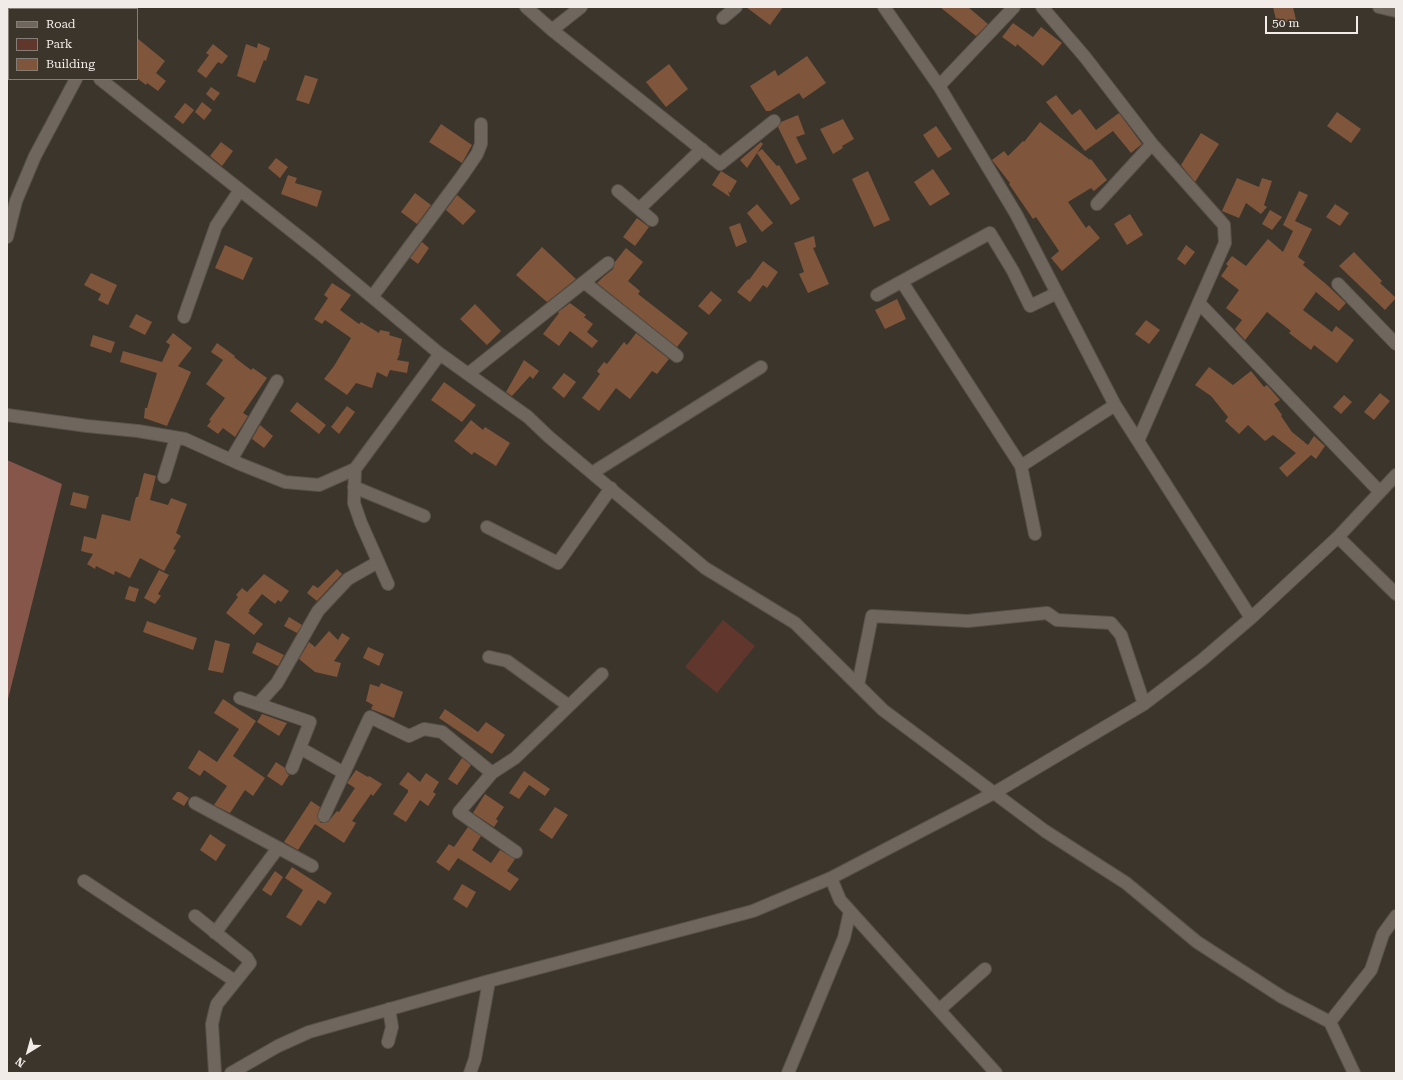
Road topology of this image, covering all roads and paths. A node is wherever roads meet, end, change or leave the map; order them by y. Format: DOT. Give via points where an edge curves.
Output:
graph roads {
  1 [pos="526,7"];
  2 [pos="582,7"];
  3 [pos="736,7"];
  4 [pos="884,7"];
  5 [pos="1014,7"];
  6 [pos="1042,7"];
  7 [pos="1379,7"];
  8 [pos="1396,11"];
  9 [pos="723,18"];
  10 [pos="552,30"];
  11 [pos="75,80"];
  12 [pos="101,80"];
  13 [pos="939,86"];
  14 [pos="774,121"];
  15 [pos="481,124"];
  16 [pos="1152,144"];
  17 [pos="702,149"];
  18 [pos="240,190"];
  19 [pos="618,191"];
  20 [pos="1097,204"];
  21 [pos="639,209"];
  22 [pos="652,220"];
  23 [pos="7,238"];
  24 [pos="608,263"];
  25 [pos="584,282"];
  26 [pos="902,282"];
  27 [pos="1338,284"];
  28 [pos="1057,293"];
  29 [pos="877,295"];
  30 [pos="372,297"];
  31 [pos="1198,303"];
  32 [pos="184,317"];
  33 [pos="1396,344"];
  34 [pos="440,354"];
  35 [pos="677,356"];
  36 [pos="761,367"];
  37 [pos="468,374"];
  38 [pos="277,381"];
  39 [pos="1115,405"];
  40 [pos="7,415"];
  41 [pos="176,438"];
  42 [pos="1138,441"];
  43 [pos="231,460"];
  44 [pos="1021,466"];
  45 [pos="354,469"];
  46 [pos="592,473"];
  47 [pos="1396,475"];
  48 [pos="164,477"];
  49 [pos="354,487"];
  50 [pos="611,488"];
  51 [pos="1380,492"];
  52 [pos="424,516"];
  53 [pos="487,527"];
  54 [pos="1035,534"];
  55 [pos="1338,538"];
  56 [pos="378,562"];
  57 [pos="388,584"];
  58 [pos="1396,594"];
  59 [pos="1252,618"];
  60 [pos="489,657"];
  61 [pos="602,674"];
  62 [pos="858,684"];
  63 [pos="240,698"];
  64 [pos="258,704"];
  65 [pos="1144,704"];
  66 [pos="569,706"];
  67 [pos="300,748"];
  68 [pos="292,768"];
  69 [pos="344,773"];
  70 [pos="492,773"];
  71 [pos="994,793"];
  72 [pos="195,803"];
  73 [pos="324,816"];
  74 [pos="278,848"];
  75 [pos="516,852"];
  76 [pos="312,866"];
  77 [pos="831,878"];
  78 [pos="84,881"];
  79 [pos="850,911"];
  80 [pos="195,916"];
  81 [pos="1396,916"];
  82 [pos="215,933"];
  83 [pos="985,969"];
  84 [pos="489,981"];
  85 [pos="235,982"];
  86 [pos="389,1009"];
  87 [pos="939,1010"];
  88 [pos="1330,1022"];
  89 [pos="388,1042"];
  90 [pos="215,1073"];
  91 [pos="231,1073"];
  92 [pos="470,1073"];
  93 [pos="788,1073"];
  94 [pos="996,1073"];
  95 [pos="1354,1073"];
  1 -- 10 [label="street"];
  2 -- 10 [label="street"];
  3 -- 9 [label="street"];
  4 -- 13 [label="street"];
  5 -- 13 [label="street"];
  6 -- 16 [label="street" via="1085,57"];
  7 -- 8 [label="street"];
  10 -- 17 [label="street"];
  11 -- 23 [label="street" via="32,162 16,201"];
  12 -- 18 [label="street"];
  13 -- 28 [label="street" via="1016,214"];
  14 -- 17 [label="street" via="720,164"];
  15 -- 30 [label="street" via="477,154"];
  16 -- 20 [label="street"];
  16 -- 31 [label="street" via="1224,225 1225,243"];
  17 -- 21 [label="street"];
  18 -- 30 [label="street"];
  18 -- 32 [label="street" via="216,226"];
  19 -- 21 [label="street"];
  21 -- 22 [label="street"];
  24 -- 25 [label="street"];
  25 -- 35 [label="street"];
  25 -- 37 [label="street"];
  26 -- 28 [label="street" via="990,233 1030,306"];
  26 -- 29 [label="street"];
  26 -- 44 [label="street"];
  27 -- 33 [label="street"];
  28 -- 39 [label="street"];
  30 -- 34 [label="street"];
  31 -- 42 [label="street"];
  31 -- 51 [label="street"];
  34 -- 37 [label="street"];
  34 -- 45 [label="street"];
  36 -- 46 [label="street"];
  37 -- 46 [label="street" via="528,417"];
  38 -- 43 [label="street"];
  39 -- 42 [label="street"];
  39 -- 44 [label="street"];
  40 -- 41 [label="street"];
  41 -- 43 [label="street" via="185,439"];
  41 -- 48 [label="street"];
  42 -- 59 [label="street"];
  43 -- 45 [label="street" via="285,482 319,485"];
  44 -- 54 [label="street"];
  45 -- 49 [label="street"];
  46 -- 50 [label="street"];
  47 -- 51 [label="street"];
  49 -- 52 [label="street"];
  49 -- 56 [label="street" via="354,503 360,523"];
  50 -- 53 [label="street" via="558,563"];
  50 -- 62 [label="street" via="706,568 795,623"];
  51 -- 55 [label="street"];
  55 -- 58 [label="street"];
  55 -- 59 [label="street"];
  56 -- 57 [label="street"];
  56 -- 64 [label="street" via="348,579 318,610 277,683"];
  59 -- 65 [label="street"];
  60 -- 66 [label="street" via="507,661"];
  61 -- 66 [label="street"];
  62 -- 65 [label="street" via="872,616 968,621 1047,613 1057,620 1111,623 1121,635"];
  62 -- 71 [label="street" via="883,710"];
  63 -- 64 [label="street"];
  64 -- 67 [label="street" via="310,722"];
  65 -- 71 [label="street"];
  66 -- 70 [label="street" via="515,758"];
  67 -- 68 [label="street"];
  67 -- 69 [label="street"];
  69 -- 70 [label="street" via="370,717 409,736 424,729 442,732"];
  69 -- 73 [label="street"];
  70 -- 75 [label="street" via="459,812"];
  71 -- 77 [label="street"];
  71 -- 88 [label="street" via="1045,831 1126,883 1197,942 1282,997"];
  72 -- 74 [label="street"];
  74 -- 76 [label="street"];
  74 -- 82 [label="street"];
  77 -- 79 [label="street" via="840,900"];
  77 -- 84 [label="street" via="753,910"];
  78 -- 85 [label="street"];
  79 -- 87 [label="street"];
  79 -- 93 [label="street" via="844,938"];
  80 -- 82 [label="street"];
  81 -- 88 [label="street" via="1383,934 1371,970"];
  82 -- 85 [label="street" via="250,963"];
  83 -- 87 [label="street"];
  84 -- 86 [label="street"];
  84 -- 92 [label="street" via="475,1059"];
  85 -- 90 [label="street" via="214,1011 212,1024"];
  86 -- 89 [label="street" via="392,1027"];
  86 -- 91 [label="street" via="309,1032 278,1046"];
  87 -- 94 [label="street"];
  88 -- 95 [label="street"];
}
